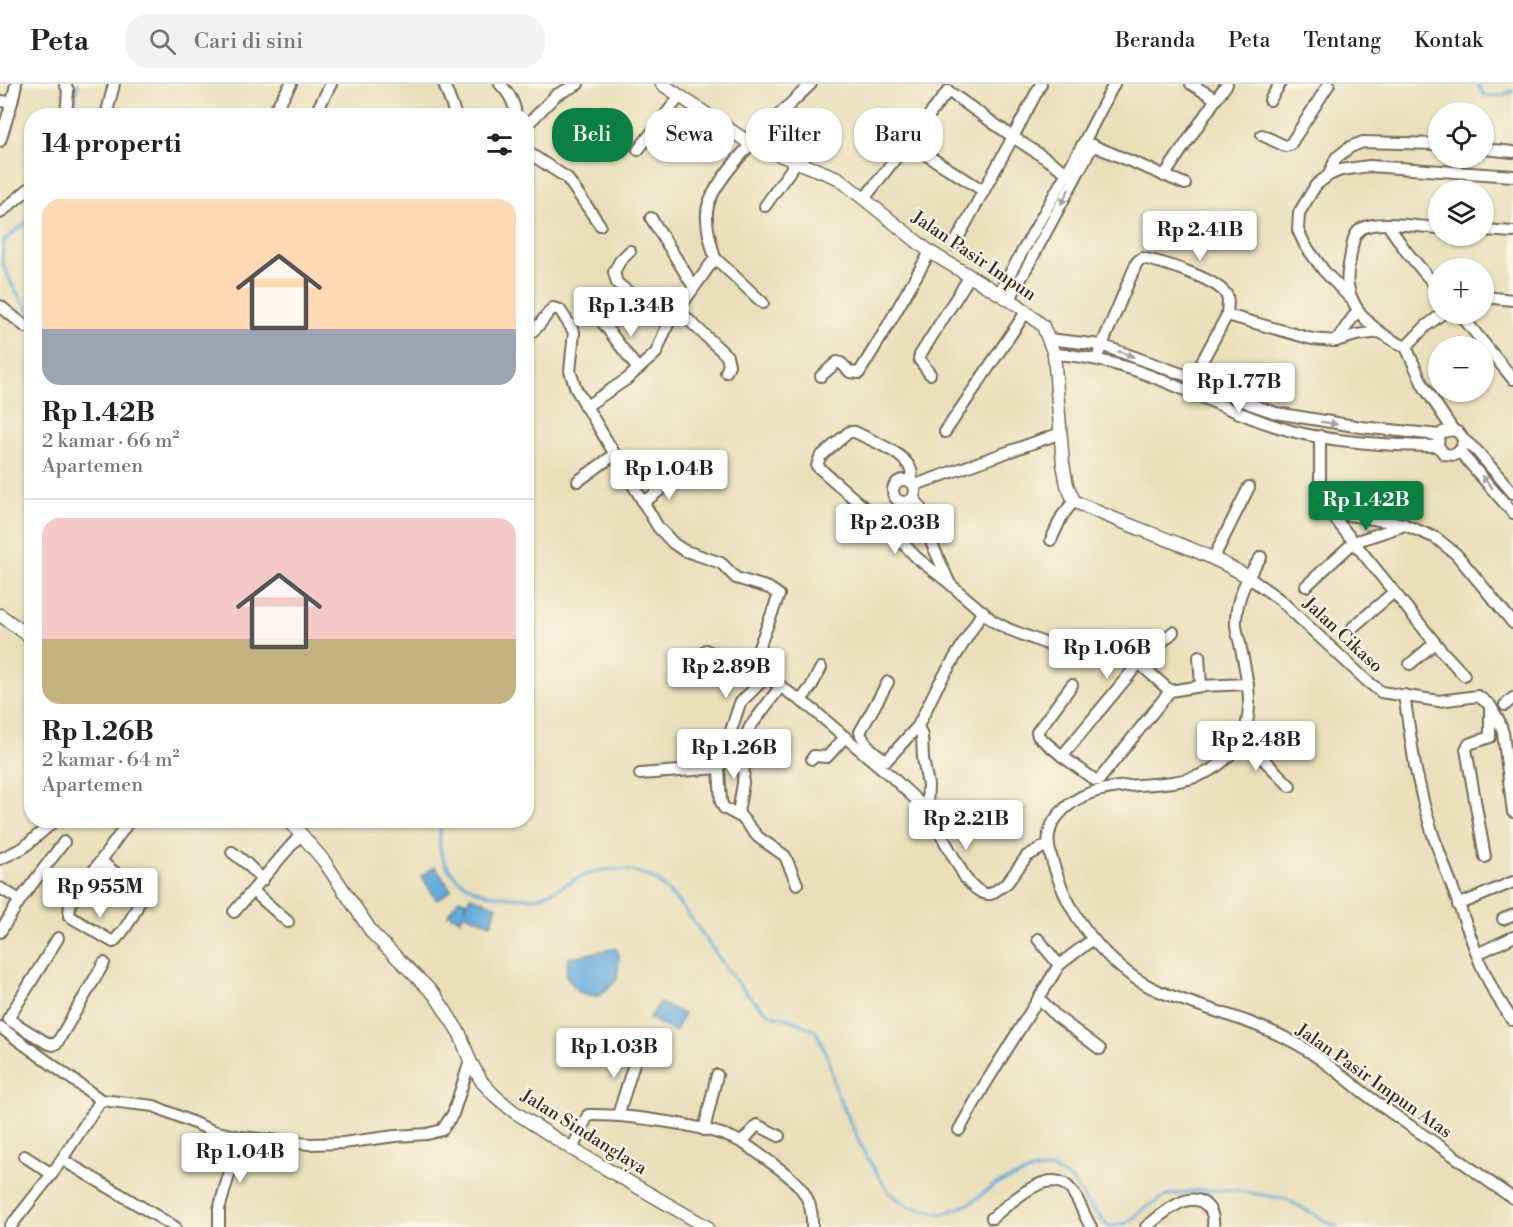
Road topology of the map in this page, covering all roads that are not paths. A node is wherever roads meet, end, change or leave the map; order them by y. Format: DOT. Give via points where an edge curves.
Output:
graph roads {
  1 [pos="16,84"];
  2 [pos="65,84"];
  3 [pos="114,84"];
  4 [pos="291,84"];
  5 [pos="331,84"];
  6 [pos="444,84"];
  7 [pos="500,84"];
  8 [pos="517,84"];
  9 [pos="578,84"];
  10 [pos="662,84"];
  11 [pos="811,84"];
  12 [pos="1041,84"];
  13 [pos="1114,84"];
  14 [pos="1191,84"];
  15 [pos="1227,84"];
  16 [pos="1280,84"];
  17 [pos="1329,84"];
  18 [pos="948,87"];
  19 [pos="509,94"];
  20 [pos="680,96"];
  21 [pos="1216,99"];
  22 [pos="1270,100"];
  23 [pos="0,101"];
  24 [pos="12,102"];
  25 [pos="67,108"];
  26 [pos="108,108"];
  27 [pos="276,108"];
  28 [pos="319,108"];
  29 [pos="453,108"];
  30 [pos="515,108"];
  31 [pos="787,108"];
  32 [pos="534,118"];
  33 [pos="1262,135"];
  34 [pos="1013,137"];
  35 [pos="0,141"];
  36 [pos="746,141"];
  37 [pos="1089,143"];
  38 [pos="1428,144"];
  39 [pos="638,150"];
  40 [pos="746,150"];
  41 [pos="1494,150"];
  42 [pos="1513,152"];
  43 [pos="534,157"];
  44 [pos="797,162"];
  45 [pos="937,162"];
  46 [pos="1070,175"];
  47 [pos="1329,175"];
  48 [pos="1164,176"];
  49 [pos="1513,176"];
  50 [pos="1185,184"];
  51 [pos="984,191"];
  52 [pos="24,193"];
  53 [pos="864,199"];
  54 [pos="765,206"];
  55 [pos="0,213"];
  56 [pos="651,218"];
  57 [pos="600,225"];
  58 [pos="1388,225"];
  59 [pos="1428,227"];
  60 [pos="1494,231"];
  61 [pos="1513,232"];
  62 [pos="954,245"];
  63 [pos="630,251"];
  64 [pos="930,252"];
  65 [pos="715,258"];
  66 [pos="1017,260"];
  67 [pos="1028,266"];
  68 [pos="970,276"];
  69 [pos="1428,277"];
  70 [pos="694,287"];
  71 [pos="1005,296"];
  72 [pos="1350,298"];
  73 [pos="1494,298"];
  74 [pos="1513,300"];
  75 [pos="763,303"];
  76 [pos="0,306"];
  77 [pos="678,310"];
  78 [pos="1358,310"];
  79 [pos="1026,312"];
  80 [pos="1227,315"];
  81 [pos="603,323"];
  82 [pos="668,324"];
  83 [pos="1429,324"];
  84 [pos="1468,324"];
  85 [pos="24,325"];
  86 [pos="534,331"];
  87 [pos="1380,332"];
  88 [pos="1048,339"];
  89 [pos="1336,341"];
  90 [pos="1101,345"];
  91 [pos="1406,347"];
  92 [pos="1054,354"];
  93 [pos="1097,358"];
  94 [pos="638,369"];
  95 [pos="726,372"];
  96 [pos="930,374"];
  97 [pos="821,376"];
  98 [pos="1193,378"];
  99 [pos="1513,379"];
  100 [pos="1187,389"];
  101 [pos="585,407"];
  102 [pos="1453,430"];
  103 [pos="945,432"];
  104 [pos="1061,433"];
  105 [pos="1320,436"];
  106 [pos="1463,439"];
  107 [pos="1438,441"];
  108 [pos="1460,452"];
  109 [pos="614,455"];
  110 [pos="677,477"];
  111 [pos="579,481"];
  112 [pos="912,483"];
  113 [pos="1249,487"];
  114 [pos="1513,493"];
  115 [pos="914,498"];
  116 [pos="1074,501"];
  117 [pos="901,502"];
  118 [pos="644,503"];
  119 [pos="1330,512"];
  120 [pos="1513,513"];
  121 [pos="1405,525"];
  122 [pos="894,534"];
  123 [pos="1051,540"];
  124 [pos="1354,542"];
  125 [pos="1261,557"];
  126 [pos="1213,559"];
  127 [pos="1248,577"];
  128 [pos="950,584"];
  129 [pos="1306,586"];
  130 [pos="1394,591"];
  131 [pos="983,612"];
  132 [pos="0,615"];
  133 [pos="1512,618"];
  134 [pos="1353,627"];
  135 [pos="24,632"];
  136 [pos="1173,632"];
  137 [pos="1435,643"];
  138 [pos="1060,649"];
  139 [pos="706,650"];
  140 [pos="1199,656"];
  141 [pos="1139,663"];
  142 [pos="1410,664"];
  143 [pos="757,666"];
  144 [pos="821,668"];
  145 [pos="1464,675"];
  146 [pos="767,676"];
  147 [pos="888,682"];
  148 [pos="1248,684"];
  149 [pos="1072,685"];
  150 [pos="781,686"];
  151 [pos="1201,686"];
  152 [pos="1170,692"];
  153 [pos="1404,695"];
  154 [pos="801,700"];
  155 [pos="1490,705"];
  156 [pos="918,726"];
  157 [pos="845,737"];
  158 [pos="1242,738"];
  159 [pos="1062,756"];
  160 [pos="812,759"];
  161 [pos="719,768"];
  162 [pos="640,774"];
  163 [pos="1290,786"];
  164 [pos="927,810"];
  165 [pos="1513,812"];
  166 [pos="739,816"];
  167 [pos="46,828"];
  168 [pos="124,828"];
  169 [pos="295,828"];
  170 [pos="301,834"];
  171 [pos="64,842"];
  172 [pos="1047,845"];
  173 [pos="232,852"];
  174 [pos="1485,857"];
  175 [pos="1,858"];
  176 [pos="101,861"];
  177 [pos="263,880"];
  178 [pos="1513,882"];
  179 [pos="797,884"];
  180 [pos="0,888"];
  181 [pos="253,891"];
  182 [pos="20,900"];
  183 [pos="1458,905"];
  184 [pos="234,912"];
  185 [pos="288,922"];
  186 [pos="0,932"];
  187 [pos="1513,937"];
  188 [pos="58,938"];
  189 [pos="1038,939"];
  190 [pos="1093,939"];
  191 [pos="1477,954"];
  192 [pos="104,963"];
  193 [pos="1059,965"];
  194 [pos="1039,998"];
  195 [pos="4,1016"];
  196 [pos="1512,1020"];
  197 [pos="0,1027"];
  198 [pos="1100,1049"];
  199 [pos="638,1051"];
  200 [pos="470,1061"];
  201 [pos="717,1075"];
  202 [pos="101,1100"];
  203 [pos="618,1115"];
  204 [pos="704,1130"];
  205 [pos="959,1130"];
  206 [pos="779,1136"];
  207 [pos="240,1137"];
  208 [pos="742,1142"];
  209 [pos="572,1149"];
  210 [pos="24,1156"];
  211 [pos="63,1160"];
  212 [pos="52,1174"];
  213 [pos="1513,1198"];
  214 [pos="992,1218"];
  215 [pos="10,1227"];
  216 [pos="175,1227"];
  217 [pos="219,1227"];
  218 [pos="707,1227"];
  219 [pos="812,1227"];
  220 [pos="1092,1227"];
  221 [pos="1146,1227"];
  222 [pos="1214,1227"];
  1 -- 24 [label="street"];
  2 -- 25 [label="street"];
  3 -- 26 [label="street"];
  4 -- 27 [label="street"];
  5 -- 28 [label="street"];
  6 -- 29 [label="street"];
  7 -- 19 [label="street"];
  8 -- 19 [label="street"];
  9 -- 32 [label="street" via="556,95"];
  10 -- 20 [label="street, Jalan Pasir Impun"];
  11 -- 31 [label="street"];
  12 -- 34 [label="street"];
  13 -- 37 [label="street"];
  14 -- 21 [label="street"];
  15 -- 21 [label="street"];
  16 -- 22 [label="street"];
  17 -- 33 [label="street" via="1290,145"];
  18 -- 34 [label="street"];
  18 -- 53 [label="street"];
  19 -- 30 [label="street"];
  20 -- 36 [label="street, Jalan Pasir Impun"];
  20 -- 39 [label="street"];
  21 -- 48 [label="street"];
  23 -- 24 [label="street"];
  24 -- 35 [label="street"];
  34 -- 46 [label="street"];
  34 -- 51 [label="street"];
  37 -- 46 [label="street"];
  37 -- 48 [label="street"];
  38 -- 47 [label="street" via="1363,142 1336,158"];
  40 -- 65 [label="street" via="712,192 706,211"];
  41 -- 42 [label="street"];
  43 -- 57 [label="street" via="567,178"];
  44 -- 53 [label="street, Jalan Pasir Impun" via="838,178"];
  44 -- 54 [label="street"];
  45 -- 51 [label="street"];
  46 -- 66 [label="street"];
  46 -- 67 [label="street, one-way"];
  47 -- 49 [label="street" via="1369,166"];
  47 -- 72 [label="street" via="1316,185 1299,213 1298,230 1324,271"];
  48 -- 50 [label="street"];
  51 -- 62 [label="street"];
  52 -- 55 [label="street"];
  53 -- 64 [label="street, Jalan Pasir Impun"];
  56 -- 70 [label="street"];
  58 -- 59 [label="street"];
  58 -- 69 [label="street"];
  58 -- 72 [label="street" via="1370,225 1359,230 1354,239 1347,284"];
  60 -- 61 [label="street"];
  63 -- 82 [label="street" via="614,272 617,283"];
  64 -- 68 [label="street, Jalan Pasir Impun"];
  64 -- 97 [label="street" via="859,373 850,372 837,362"];
  65 -- 70 [label="street"];
  65 -- 75 [label="street"];
  66 -- 67 [label="street"];
  66 -- 71 [label="street"];
  67 -- 71 [label="street"];
  68 -- 71 [label="street, Jalan Pasir Impun"];
  68 -- 96 [label="street" via="920,355"];
  70 -- 77 [label="street"];
  71 -- 79 [label="street, Jalan Pasir Impun"];
  72 -- 78 [label="street"];
  73 -- 74 [label="street"];
  76 -- 85 [label="street"];
  77 -- 82 [label="street"];
  77 -- 95 [label="street" via="727,356"];
  78 -- 87 [label="street"];
  78 -- 89 [label="street"];
  79 -- 88 [label="street, Jalan Pasir Impun" via="1043,327"];
  79 -- 103 [label="street"];
  80 -- 89 [label="street" via="1312,339"];
  80 -- 90 [label="street" via="1227,298 1220,286 1142,258"];
  80 -- 98 [label="street"];
  81 -- 94 [label="street"];
  82 -- 94 [label="street" via="656,353"];
  83 -- 91 [label="street"];
  84 -- 99 [label="street"];
  86 -- 101 [label="street" via="550,310 560,310 574,332 570,371"];
  87 -- 89 [label="street"];
  87 -- 91 [label="street"];
  88 -- 90 [label="street"];
  88 -- 92 [label="street, Jalan Pasir Impun"];
  90 -- 93 [label="street"];
  90 -- 98 [label="street, one-way"];
  91 -- 102 [label="street" via="1423,385"];
  92 -- 93 [label="street"];
  92 -- 104 [label="street, Jalan Pasir Impun"];
  93 -- 100 [label="street"];
  94 -- 101 [label="street"];
  98 -- 100 [label="street"];
  98 -- 107 [label="street, one-way" via="1250,404 1287,415"];
  100 -- 105 [label="street" via="1288,430"];
  101 -- 109 [label="street"];
  102 -- 106 [label="street"];
  102 -- 107 [label="street" via="1448,429"];
  104 -- 112 [label="street"];
  104 -- 116 [label="street, Jalan Pasir Impun" via="1065,475"];
  105 -- 107 [label="street" via="1401,445"];
  105 -- 119 [label="street" via="1320,489"];
  106 -- 108 [label="street"];
  106 -- 114 [label="street"];
  107 -- 108 [label="street" via="1444,454"];
  120 -- 108 [label="street, one-way"];
  109 -- 111 [label="street"];
  109 -- 118 [label="street"];
  110 -- 118 [label="street"];
  112 -- 115 [label="street"];
  112 -- 117 [label="street" via="901,480 894,486 894,496"];
  112 -- 122 [label="street" via="907,463 896,453 855,432 849,432 817,462"];
  113 -- 126 [label="street"];
  115 -- 117 [label="street"];
  115 -- 128 [label="street"];
  116 -- 123 [label="street"];
  116 -- 126 [label="street"];
  117 -- 122 [label="street"];
  118 -- 143 [label="street" via="658,527 683,550 721,563 736,578 778,594 758,650"];
  119 -- 121 [label="street"];
  119 -- 124 [label="street"];
  121 -- 124 [label="street"];
  121 -- 133 [label="street" via="1436,538 1456,554"];
  122 -- 128 [label="street"];
  124 -- 129 [label="street"];
  124 -- 130 [label="street"];
  125 -- 127 [label="street"];
  126 -- 127 [label="street"];
  127 -- 148 [label="street" via="1235,621"];
  127 -- 153 [label="street, Jalan Cikaso" via="1279,599 1381,692"];
  128 -- 131 [label="street"];
  130 -- 134 [label="street"];
  130 -- 137 [label="street"];
  131 -- 138 [label="street" via="1008,629"];
  131 -- 156 [label="street"];
  132 -- 135 [label="street"];
  136 -- 141 [label="street"];
  137 -- 142 [label="street"];
  137 -- 145 [label="street"];
  139 -- 143 [label="street" via="727,660"];
  140 -- 151 [label="street"];
  141 -- 152 [label="street"];
  141 -- 159 [label="street"];
  143 -- 146 [label="street"];
  144 -- 154 [label="street"];
  146 -- 150 [label="street"];
  146 -- 161 [label="street" via="740,703"];
  147 -- 156 [label="street" via="861,728 864,741 887,760"];
  148 -- 151 [label="street"];
  148 -- 158 [label="street" via="1249,705"];
  149 -- 159 [label="street" via="1037,732"];
  150 -- 154 [label="street"];
  150 -- 166 [label="street" via="750,727 746,739"];
  151 -- 152 [label="street"];
  152 -- 159 [label="street" via="1099,780"];
  153 -- 155 [label="street, Jalan Cikaso" via="1448,701 1478,696"];
  153 -- 183 [label="street" via="1424,805"];
  154 -- 157 [label="street"];
  155 -- 165 [label="street" via="1503,734"];
  155 -- 174 [label="street" via="1490,737 1469,744 1466,749"];
  156 -- 164 [label="street" via="928,785"];
  157 -- 160 [label="street" via="827,757"];
  157 -- 164 [label="street"];
  158 -- 163 [label="street"];
  158 -- 172 [label="street" via="1222,763 1203,775 1079,796 1055,818"];
  161 -- 162 [label="street"];
  161 -- 166 [label="street" via="721,801 724,808"];
  164 -- 172 [label="street" via="966,879 982,894 991,894 1007,883 1027,856"];
  166 -- 179 [label="street" via="758,837 786,856"];
  167 -- 175 [label="street" via="23,848"];
  168 -- 176 [label="street"];
  169 -- 170 [label="street, Jalan Sindanglaya"];
  170 -- 177 [label="street"];
  170 -- 200 [label="street, Jalan Sindanglaya" via="373,934 435,995 460,1034"];
  171 -- 182 [label="street"];
  172 -- 190 [label="street, Jalan Pasir Impun Atas" via="1065,895"];
  173 -- 177 [label="street"];
  176 -- 176 [label="street" via="142,895 113,942 69,916 70,904"];
  177 -- 181 [label="street"];
  178 -- 183 [label="street"];
  180 -- 182 [label="street"];
  181 -- 184 [label="street"];
  181 -- 185 [label="street"];
  182 -- 186 [label="street"];
  183 -- 191 [label="street"];
  187 -- 191 [label="street"];
  188 -- 195 [label="street"];
  189 -- 193 [label="street"];
  190 -- 193 [label="street"];
  190 -- 213 [label="street, Jalan Pasir Impun Atas" via="1118,966 1159,991 1252,1022 1298,1045"];
  191 -- 196 [label="street"];
  192 -- 195 [label="street" via="53,1046"];
  193 -- 194 [label="street"];
  194 -- 198 [label="street"];
  194 -- 205 [label="street"];
  197 -- 202 [label="street"];
  199 -- 203 [label="street"];
  200 -- 207 [label="street" via="448,1122 433,1134 309,1144"];
  200 -- 209 [label="street, Jalan Sindanglaya" via="495,1096"];
  201 -- 204 [label="street"];
  202 -- 207 [label="street" via="154,1106 213,1131"];
  202 -- 211 [label="street"];
  203 -- 204 [label="street"];
  203 -- 209 [label="street" via="586,1116"];
  204 -- 208 [label="street"];
  206 -- 208 [label="street" via="757,1125"];
  207 -- 217 [label="street" via="219,1209"];
  208 -- 219 [label="street" via="800,1186 809,1199"];
  209 -- 218 [label="street, Jalan Sindanglaya"];
  210 -- 212 [label="street"];
  211 -- 212 [label="street"];
  211 -- 216 [label="street"];
  212 -- 215 [label="street"];
  214 -- 220 [label="street" via="1030,1187 1058,1182 1072,1191"];
  221 -- 222 [label="street" via="1170,1209 1193,1200 1202,1201 1210,1209"];
}
